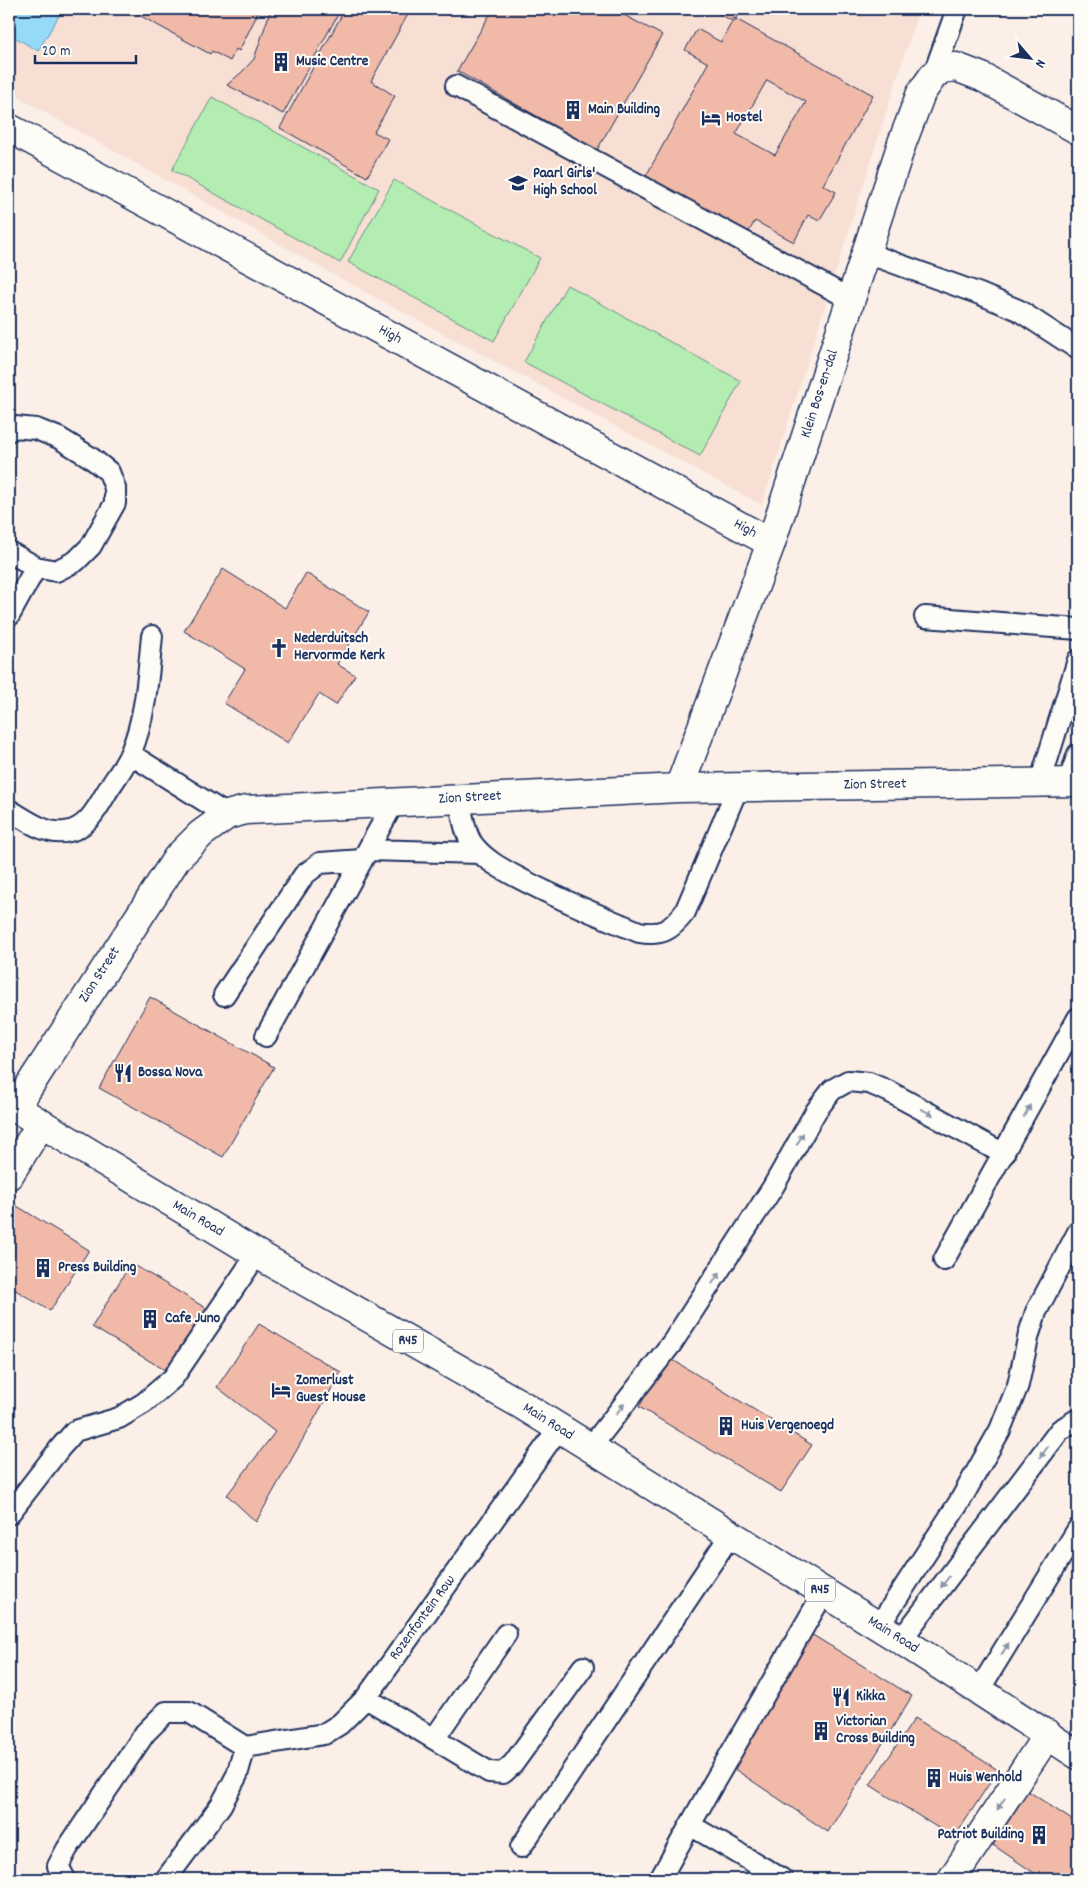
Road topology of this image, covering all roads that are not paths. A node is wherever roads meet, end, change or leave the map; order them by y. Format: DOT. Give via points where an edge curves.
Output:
graph roads {
  1 [pos="957,9"];
  2 [pos="933,76"];
  3 [pos="456,86"];
  4 [pos="9,128"];
  5 [pos="1078,130"];
  6 [pos="867,253"];
  7 [pos="852,300"];
  8 [pos="1078,349"];
  9 [pos="9,431"];
  10 [pos="771,543"];
  11 [pos="9,552"];
  12 [pos="36,568"];
  13 [pos="9,616"];
  14 [pos="925,617"];
  15 [pos="1078,629"];
  16 [pos="152,636"];
  17 [pos="1078,660"];
  18 [pos="130,754"];
  19 [pos="1078,754"];
  20 [pos="1073,782"];
  21 [pos="1040,783"];
  22 [pos="738,787"];
  23 [pos="679,788"];
  24 [pos="459,799"];
  25 [pos="394,802"];
  26 [pos="9,810"];
  27 [pos="227,815"];
  28 [pos="480,853"];
  29 [pos="365,855"];
  30 [pos="224,995"];
  31 [pos="1078,1018"];
  32 [pos="266,1036"];
  33 [pos="12,1106"];
  34 [pos="41,1124"];
  35 [pos="1004,1154"];
  36 [pos="9,1176"];
  37 [pos="1078,1232"];
  38 [pos="257,1254"];
  39 [pos="944,1260"];
  40 [pos="1078,1419"];
  41 [pos="559,1428"];
  42 [pos="590,1448"];
  43 [pos="9,1514"];
  44 [pos="1078,1530"];
  45 [pos="730,1534"];
  46 [pos="824,1592"];
  47 [pos="890,1633"];
  48 [pos="506,1634"];
  49 [pos="583,1667"];
  50 [pos="979,1690"];
  51 [pos="366,1698"];
  52 [pos="1048,1734"];
  53 [pos="434,1739"];
  54 [pos="245,1746"];
  55 [pos="1078,1755"];
  56 [pos="690,1825"];
  57 [pos="521,1847"];
  58 [pos="65,1879"];
  59 [pos="166,1879"];
  60 [pos="660,1879"];
  61 [pos="782,1879"];
  62 [pos="952,1879"];
  1 -- 2 [label="lane"];
  2 -- 5 [label="street" via="941,69 956,67 982,77"];
  2 -- 6 [label="street, Klein Bos-en-dal" via="921,93 902,143"];
  3 -- 7 [label="lane"];
  4 -- 10 [label="street, High"];
  6 -- 7 [label="street, Klein Bos-en-dal"];
  6 -- 8 [label="lane" via="1018,310"];
  7 -- 10 [label="street, Klein Bos-en-dal"];
  9 -- 12 [label="lane" via="15,427 36,429 58,438 109,472 115,488 115,503 91,546 76,561 56,571"];
  10 -- 23 [label="street, Klein Bos-en-dal"];
  11 -- 12 [label="lane"];
  12 -- 13 [label="lane"];
  14 -- 15 [label="lane"];
  16 -- 18 [label="lane" via="142,718"];
  17 -- 21 [label="lane"];
  18 -- 26 [label="lane" via="95,812 76,829 51,832"];
  18 -- 27 [label="lane"];
  19 -- 20 [label="lane"];
  20 -- 21 [label="street, Zion Street"];
  21 -- 22 [label="street, Zion Street"];
  22 -- 23 [label="street, Zion Street"];
  22 -- 28 [label="lane" via="685,912 663,932 639,932 539,889"];
  23 -- 24 [label="street, Zion Street"];
  24 -- 25 [label="street, Zion Street"];
  24 -- 28 [label="lane" via="468,834"];
  25 -- 27 [label="street, Zion Street" via="246,810"];
  25 -- 29 [label="lane"];
  27 -- 33 [label="street, Zion Street" via="201,834 177,858"];
  28 -- 29 [label="lane"];
  29 -- 30 [label="lane" via="320,863 304,875"];
  29 -- 32 [label="lane"];
  35 -- 31 [label="lane, one-way"];
  33 -- 34 [label="street, Main Road / R45"];
  34 -- 36 [label="street"];
  34 -- 38 [label="street, Main Road / R45"];
  35 -- 39 [label="lane"];
  42 -- 35 [label="lane, one-way" via="672,1344 832,1090 848,1081 870,1083"];
  37 -- 47 [label="lane" via="1036,1312 1018,1385 1000,1430"];
  38 -- 41 [label="street, Main Road / R45"];
  38 -- 43 [label="lane" via="173,1378 144,1403 119,1418 75,1431"];
  40 -- 47 [label="lane, one-way" via="1060,1430"];
  41 -- 42 [label="street, Main Road / R45"];
  41 -- 51 [label="lane, Rozenfontein Row"];
  42 -- 45 [label="street, Main Road / R45"];
  50 -- 44 [label="lane, one-way"];
  45 -- 46 [label="street, Main Road / R45"];
  45 -- 57 [label="lane"];
  46 -- 47 [label="street, Main Road / R45"];
  46 -- 56 [label="lane"];
  47 -- 50 [label="street, Main Road / R45"];
  48 -- 53 [label="lane"];
  49 -- 53 [label="lane" via="513,1764 503,1773 489,1772"];
  50 -- 52 [label="street, Main Road / R45"];
  51 -- 53 [label="lane"];
  51 -- 54 [label="lane, Rozenfontein Row" via="340,1724 324,1734"];
  52 -- 55 [label="street, Main Road / R45"];
  52 -- 62 [label="street, one-way"];
  54 -- 58 [label="lane" via="190,1712 166,1712 145,1733 67,1850 58,1866"];
  54 -- 59 [label="lane" via="237,1775 220,1805"];
  56 -- 60 [label="lane"];
  56 -- 61 [label="lane"];
}
